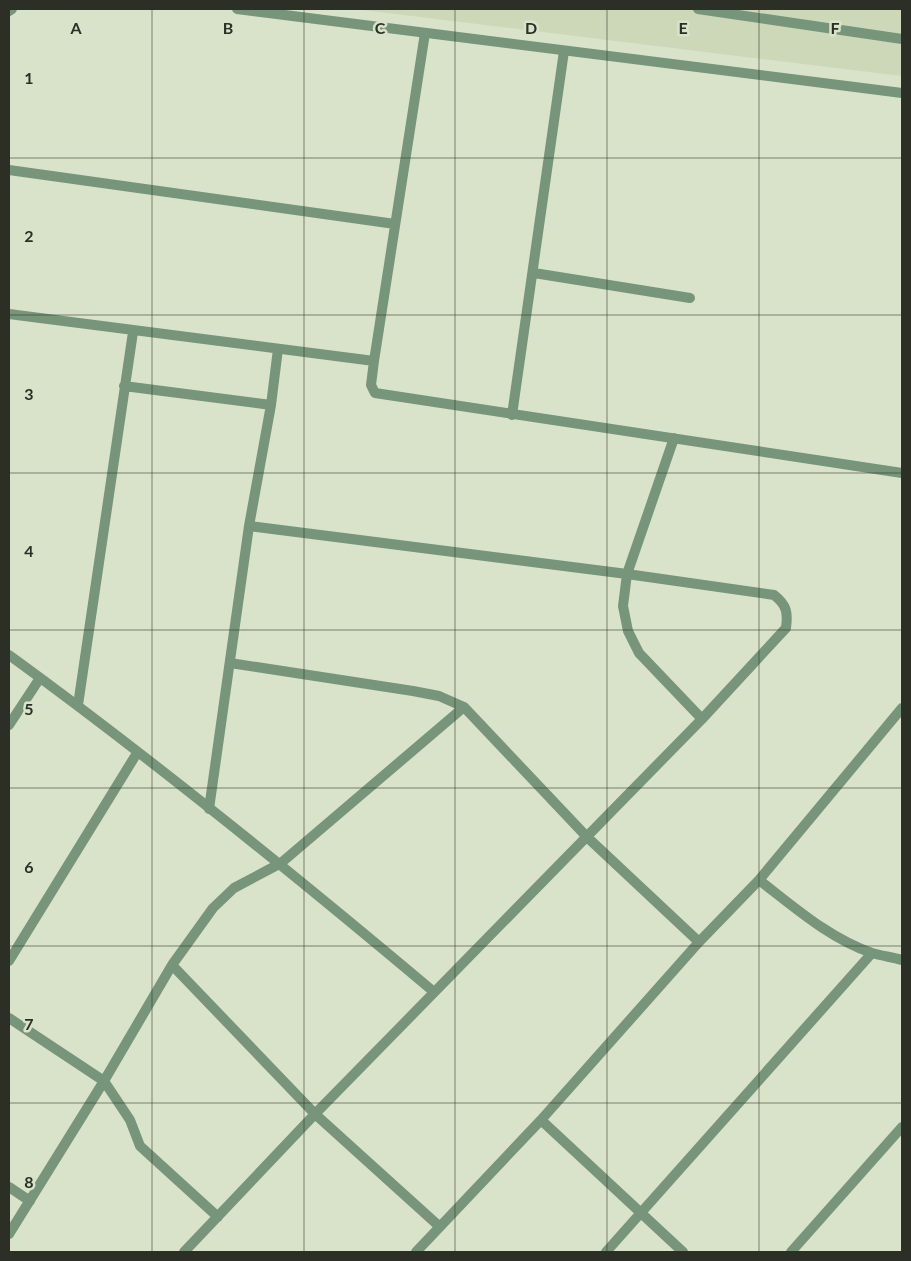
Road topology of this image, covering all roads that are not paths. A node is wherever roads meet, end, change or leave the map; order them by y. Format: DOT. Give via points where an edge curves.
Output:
graph roads {
  1 [pos="12,9"];
  2 [pos="237,9"];
  3 [pos="698,9"];
  4 [pos="9,12"];
  5 [pos="425,33"];
  6 [pos="902,39"];
  7 [pos="564,51"];
  8 [pos="902,93"];
  9 [pos="9,170"];
  10 [pos="395,224"];
  11 [pos="534,273"];
  12 [pos="690,298"];
  13 [pos="9,314"];
  14 [pos="133,332"];
  15 [pos="278,349"];
  16 [pos="374,361"];
  17 [pos="124,386"];
  18 [pos="271,405"];
  19 [pos="512,415"];
  20 [pos="674,438"];
  21 [pos="902,473"];
  22 [pos="249,526"];
  23 [pos="627,574"];
  24 [pos="9,655"];
  25 [pos="230,663"];
  26 [pos="40,678"];
  27 [pos="78,705"];
  28 [pos="464,708"];
  29 [pos="902,708"];
  30 [pos="702,719"];
  31 [pos="9,725"];
  32 [pos="137,753"];
  33 [pos="209,808"];
  34 [pos="587,837"];
  35 [pos="281,863"];
  36 [pos="758,880"];
  37 [pos="699,942"];
  38 [pos="872,953"];
  39 [pos="9,960"];
  40 [pos="902,960"];
  41 [pos="172,965"];
  42 [pos="434,992"];
  43 [pos="9,1018"];
  44 [pos="104,1080"];
  45 [pos="315,1114"];
  46 [pos="541,1120"];
  47 [pos="902,1127"];
  48 [pos="9,1187"];
  49 [pos="30,1201"];
  50 [pos="640,1214"];
  51 [pos="218,1217"];
  52 [pos="440,1227"];
  53 [pos="9,1234"];
  54 [pos="184,1252"];
  55 [pos="416,1252"];
  56 [pos="606,1252"];
  57 [pos="683,1252"];
  58 [pos="791,1252"];
  1 -- 4 [label="street"];
  2 -- 5 [label="street"];
  3 -- 6 [label="street"];
  5 -- 7 [label="street"];
  5 -- 10 [label="street"];
  7 -- 8 [label="street"];
  7 -- 11 [label="street"];
  9 -- 10 [label="street"];
  10 -- 16 [label="street"];
  11 -- 12 [label="street"];
  11 -- 19 [label="street"];
  13 -- 14 [label="street"];
  14 -- 15 [label="street"];
  14 -- 17 [label="street"];
  15 -- 16 [label="street"];
  15 -- 18 [label="street"];
  16 -- 19 [label="street" via="371,385 374,394"];
  17 -- 18 [label="street"];
  17 -- 27 [label="street"];
  18 -- 22 [label="street"];
  19 -- 20 [label="street"];
  20 -- 21 [label="street"];
  20 -- 23 [label="street"];
  22 -- 23 [label="street"];
  22 -- 25 [label="street"];
  23 -- 30 [label="street" via="623,606 628,631 639,653"];
  23 -- 30 [label="street" via="774,595 784,603 788,615 786,628"];
  24 -- 26 [label="street"];
  25 -- 28 [label="street" via="439,696"];
  25 -- 33 [label="street"];
  26 -- 27 [label="street"];
  26 -- 31 [label="street"];
  27 -- 32 [label="street"];
  28 -- 34 [label="street"];
  28 -- 35 [label="street"];
  29 -- 36 [label="street"];
  30 -- 34 [label="street"];
  32 -- 33 [label="street"];
  32 -- 39 [label="street"];
  33 -- 35 [label="street"];
  34 -- 37 [label="street"];
  34 -- 42 [label="street"];
  35 -- 41 [label="street" via="234,888 213,908"];
  35 -- 42 [label="street"];
  36 -- 37 [label="street"];
  36 -- 38 [label="street" via="819,925"];
  37 -- 46 [label="street"];
  38 -- 40 [label="street"];
  38 -- 50 [label="street"];
  41 -- 44 [label="street"];
  41 -- 45 [label="street"];
  42 -- 45 [label="street"];
  43 -- 44 [label="street"];
  44 -- 49 [label="street"];
  44 -- 51 [label="street" via="130,1120 140,1146"];
  45 -- 51 [label="street"];
  45 -- 52 [label="street"];
  46 -- 50 [label="street"];
  46 -- 52 [label="street"];
  47 -- 58 [label="street"];
  48 -- 49 [label="street"];
  49 -- 53 [label="street"];
  50 -- 56 [label="street"];
  50 -- 57 [label="street"];
  51 -- 54 [label="street"];
  52 -- 55 [label="street"];
}
